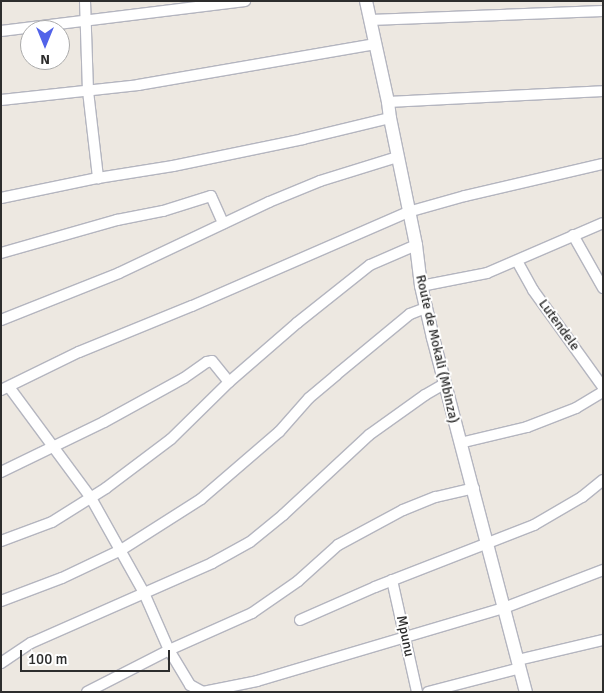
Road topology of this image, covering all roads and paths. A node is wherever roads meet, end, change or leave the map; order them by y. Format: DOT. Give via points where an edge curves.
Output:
graph roads {
  1 [pos="85,1"];
  2 [pos="245,1"];
  3 [pos="366,1"];
  4 [pos="603,11"];
  5 [pos="370,20"];
  6 [pos="86,22"];
  7 [pos="1,31"];
  8 [pos="375,44"];
  9 [pos="88,91"];
  10 [pos="603,91"];
  11 [pos="1,100"];
  12 [pos="388,102"];
  13 [pos="390,118"];
  14 [pos="397,156"];
  15 [pos="603,164"];
  16 [pos="98,178"];
  17 [pos="1,198"];
  18 [pos="408,212"];
  19 [pos="223,223"];
  20 [pos="603,223"];
  21 [pos="572,235"];
  22 [pos="416,245"];
  23 [pos="1,253"];
  24 [pos="517,261"];
  25 [pos="421,286"];
  26 [pos="603,288"];
  27 [pos="426,308"];
  28 [pos="1,320"];
  29 [pos="229,382"];
  30 [pos="444,384"];
  31 [pos="603,386"];
  32 [pos="5,389"];
  33 [pos="603,392"];
  34 [pos="460,443"];
  35 [pos="52,447"];
  36 [pos="1,472"];
  37 [pos="603,480"];
  38 [pos="474,488"];
  39 [pos="91,498"];
  40 [pos="1,541"];
  41 [pos="487,544"];
  42 [pos="121,550"];
  43 [pos="603,570"];
  44 [pos="392,580"];
  45 [pos="144,593"];
  46 [pos="1,601"];
  47 [pos="504,608"];
  48 [pos="300,620"];
  49 [pos="406,636"];
  50 [pos="603,640"];
  51 [pos="168,650"];
  52 [pos="1,663"];
  53 [pos="519,664"];
  54 [pos="240,689"];
  55 [pos="87,692"];
  56 [pos="203,692"];
  57 [pos="417,692"];
  58 [pos="428,692"];
  59 [pos="526,692"];
  1 -- 6 [label="street"];
  2 -- 6 [label="street"];
  3 -- 5 [label="street, Route de Mokali (Mbinza)"];
  4 -- 5 [label="street"];
  5 -- 8 [label="street, Route de Mokali (Mbinza)"];
  6 -- 7 [label="street"];
  6 -- 9 [label="street"];
  8 -- 9 [label="street" via="244,68"];
  8 -- 12 [label="street, Route de Mokali (Mbinza)"];
  9 -- 11 [label="street"];
  9 -- 16 [label="street"];
  10 -- 12 [label="street"];
  12 -- 13 [label="street, Route de Mokali (Mbinza)"];
  13 -- 14 [label="street, Route de Mokali (Mbinza)"];
  13 -- 16 [label="street" via="182,164"];
  14 -- 18 [label="street, Route de Mokali (Mbinza)"];
  14 -- 19 [label="street" via="320,181"];
  15 -- 18 [label="street"];
  16 -- 17 [label="street"];
  18 -- 22 [label="street, Route de Mokali (Mbinza)"];
  18 -- 32 [label="street" via="201,303 79,352"];
  19 -- 23 [label="street" via="211,196"];
  19 -- 28 [label="street" via="119,273"];
  20 -- 21 [label="street"];
  21 -- 24 [label="street"];
  21 -- 26 [label="street"];
  22 -- 25 [label="street, Route de Mokali (Mbinza)"];
  22 -- 29 [label="street" via="370,265 296,323"];
  24 -- 25 [label="street" via="487,273"];
  24 -- 31 [label="street, Lutendele" via="533,290"];
  25 -- 27 [label="street, Route de Mokali (Mbinza)"];
  27 -- 30 [label="street, Route de Mokali (Mbinza)"];
  27 -- 42 [label="street" via="410,314 336,375 279,432 220,484"];
  29 -- 35 [label="street" via="212,361 207,362 104,422"];
  29 -- 39 [label="street" via="171,440"];
  30 -- 34 [label="street, Route de Mokali (Mbinza)"];
  30 -- 45 [label="street" via="369,436 250,542"];
  32 -- 35 [label="street"];
  33 -- 34 [label="street" via="576,408 534,424"];
  34 -- 38 [label="street, Route de Mokali (Mbinza)"];
  35 -- 36 [label="street"];
  35 -- 39 [label="street"];
  37 -- 41 [label="street" via="534,525"];
  38 -- 41 [label="street, Route de Mokali (Mbinza)"];
  38 -- 51 [label="street" via="436,497 403,510 338,546 298,581 252,614"];
  39 -- 40 [label="street" via="52,522"];
  39 -- 42 [label="street"];
  41 -- 44 [label="street"];
  41 -- 47 [label="street, Route de Mokali (Mbinza)"];
  42 -- 45 [label="street"];
  42 -- 46 [label="street" via="62,578"];
  43 -- 47 [label="street"];
  44 -- 48 [label="street"];
  44 -- 49 [label="street, Mpunu"];
  45 -- 51 [label="street"];
  45 -- 52 [label="street" via="31,643"];
  47 -- 49 [label="street"];
  47 -- 53 [label="street, Route de Mokali (Mbinza)"];
  49 -- 54 [label="street"];
  49 -- 57 [label="street, Mpunu"];
  50 -- 53 [label="street"];
  51 -- 55 [label="street"];
  51 -- 56 [label="street" via="190,685"];
  53 -- 58 [label="street"];
  53 -- 59 [label="street, Route de Mokali (Mbinza)"];
  54 -- 56 [label="street"];
}
